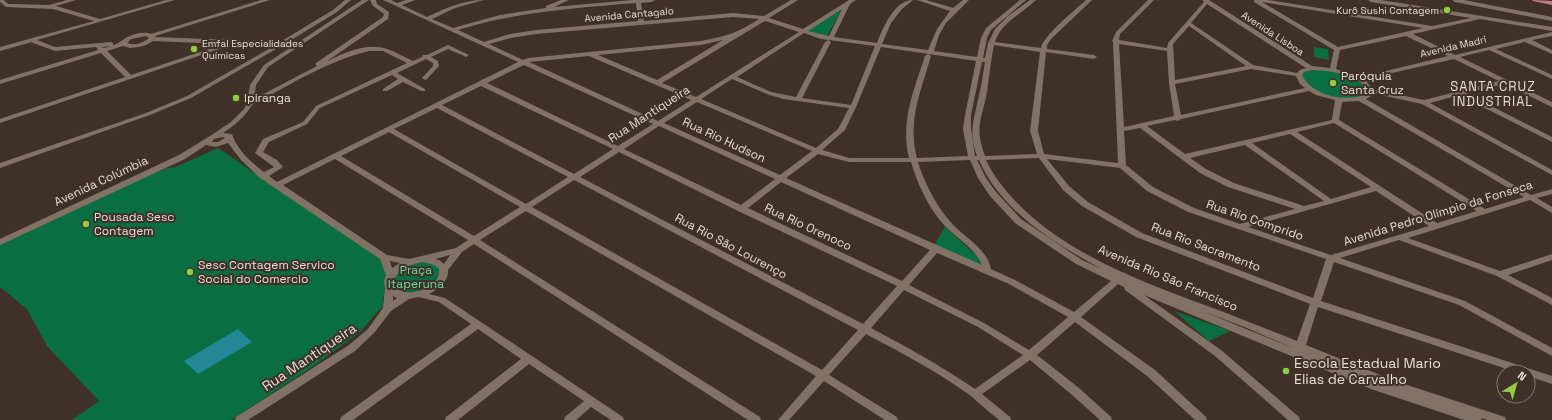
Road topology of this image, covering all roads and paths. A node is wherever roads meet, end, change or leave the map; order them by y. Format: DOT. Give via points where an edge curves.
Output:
graph roads {
  1 [pos="1,0"];
  2 [pos="73,0"];
  3 [pos="172,0"];
  4 [pos="267,0"];
  5 [pos="348,0"];
  6 [pos="366,0"];
  7 [pos="373,0"];
  8 [pos="386,0"];
  9 [pos="412,0"];
  10 [pos="481,0"];
  11 [pos="566,0"];
  12 [pos="652,0"];
  13 [pos="795,0"];
  14 [pos="910,0"];
  15 [pos="920,0"];
  16 [pos="966,0"];
  17 [pos="1024,0"];
  18 [pos="1033,0"];
  19 [pos="1089,0"];
  20 [pos="1254,0"];
  21 [pos="1258,0"];
  22 [pos="1371,0"];
  23 [pos="1394,0"];
  24 [pos="1455,0"];
  25 [pos="1535,0"];
  26 [pos="638,1"];
  27 [pos="1148,1"];
  28 [pos="1206,1"];
  29 [pos="850,2"];
  30 [pos="1552,3"];
  31 [pos="397,5"];
  32 [pos="1411,6"];
  33 [pos="47,7"];
  34 [pos="953,10"];
  35 [pos="526,11"];
  36 [pos="1483,17"];
  37 [pos="426,19"];
  38 [pos="1552,19"];
  39 [pos="99,20"];
  40 [pos="760,20"];
  41 [pos="641,22"];
  42 [pos="1188,23"];
  43 [pos="1432,28"];
  44 [pos="1552,28"];
  45 [pos="452,30"];
  46 [pos="1406,33"];
  47 [pos="737,34"];
  48 [pos="799,34"];
  49 [pos="1552,34"];
  50 [pos="152,37"];
  51 [pos="33,39"];
  52 [pos="830,40"];
  53 [pos="1116,40"];
  54 [pos="1526,40"];
  55 [pos="124,43"];
  56 [pos="232,43"];
  57 [pos="281,44"];
  58 [pos="483,44"];
  59 [pos="991,44"];
  60 [pos="295,46"];
  61 [pos="877,46"];
  62 [pos="490,47"];
  63 [pos="100,48"];
  64 [pos="1337,48"];
  65 [pos="1489,48"];
  66 [pos="0,49"];
  67 [pos="1170,50"];
  68 [pos="1043,51"];
  69 [pos="1552,52"];
  70 [pos="590,54"];
  71 [pos="930,54"];
  72 [pos="466,55"];
  73 [pos="425,56"];
  74 [pos="1453,56"];
  75 [pos="1094,57"];
  76 [pos="989,60"];
  77 [pos="980,61"];
  78 [pos="523,62"];
  79 [pos="412,63"];
  80 [pos="1251,67"];
  81 [pos="1311,68"];
  82 [pos="1333,69"];
  83 [pos="392,73"];
  84 [pos="1550,74"];
  85 [pos="1298,75"];
  86 [pos="732,77"];
  87 [pos="130,78"];
  88 [pos="300,78"];
  89 [pos="425,78"];
  90 [pos="403,79"];
  91 [pos="1359,79"];
  92 [pos="0,82"];
  93 [pos="1504,82"];
  94 [pos="481,83"];
  95 [pos="658,83"];
  96 [pos="1172,83"];
  97 [pos="1310,89"];
  98 [pos="384,90"];
  99 [pos="423,90"];
  100 [pos="1370,91"];
  101 [pos="974,92"];
  102 [pos="1460,93"];
  103 [pos="983,94"];
  104 [pos="799,98"];
  105 [pos="696,99"];
  106 [pos="1339,99"];
  107 [pos="1361,99"];
  108 [pos="1424,102"];
  109 [pos="250,104"];
  110 [pos="436,105"];
  111 [pos="1552,105"];
  112 [pos="853,107"];
  113 [pos="1178,119"];
  114 [pos="0,121"];
  115 [pos="1335,121"];
  116 [pos="233,123"];
  117 [pos="659,123"];
  118 [pos="1143,127"];
  119 [pos="388,129"];
  120 [pos="1121,130"];
  121 [pos="1292,131"];
  122 [pos="212,138"];
  123 [pos="229,138"];
  124 [pos="1552,140"];
  125 [pos="1247,143"];
  126 [pos="217,145"];
  127 [pos="619,149"];
  128 [pos="817,151"];
  129 [pos="238,153"];
  130 [pos="336,156"];
  131 [pos="1041,156"];
  132 [pos="182,157"];
  133 [pos="982,157"];
  134 [pos="1184,157"];
  135 [pos="972,158"];
  136 [pos="912,160"];
  137 [pos="0,166"];
  138 [pos="1122,166"];
  139 [pos="1552,173"];
  140 [pos="263,176"];
  141 [pos="575,177"];
  142 [pos="781,179"];
  143 [pos="277,185"];
  144 [pos="1378,188"];
  145 [pos="1552,191"];
  146 [pos="1530,197"];
  147 [pos="1328,200"];
  148 [pos="526,207"];
  149 [pos="1301,208"];
  150 [pos="741,209"];
  151 [pos="1552,210"];
  152 [pos="1483,211"];
  153 [pos="1435,226"];
  154 [pos="1238,227"];
  155 [pos="1398,237"];
  156 [pos="474,240"];
  157 [pos="0,242"];
  158 [pos="459,250"];
  159 [pos="936,250"];
  160 [pos="384,257"];
  161 [pos="1552,257"];
  162 [pos="1331,258"];
  163 [pos="423,259"];
  164 [pos="408,262"];
  165 [pos="444,269"];
  166 [pos="987,271"];
  167 [pos="1500,274"];
  168 [pos="391,276"];
  169 [pos="1120,278"];
  170 [pos="438,284"];
  171 [pos="904,286"];
  172 [pos="390,289"];
  173 [pos="419,294"];
  174 [pos="407,296"];
  175 [pos="1163,299"];
  176 [pos="442,300"];
  177 [pos="1552,302"];
  178 [pos="1316,303"];
  179 [pos="388,309"];
  180 [pos="1156,309"];
  181 [pos="1075,317"];
  182 [pos="477,325"];
  183 [pos="864,329"];
  184 [pos="1299,351"];
  185 [pos="1552,352"];
  186 [pos="1030,355"];
  187 [pos="528,359"];
  188 [pos="822,375"];
  189 [pos="1552,380"];
  190 [pos="975,394"];
  191 [pos="591,401"];
  192 [pos="1452,416"];
  193 [pos="240,420"];
  194 [pos="345,420"];
  195 [pos="450,420"];
  196 [pos="569,420"];
  197 [pos="619,420"];
  198 [pos="756,420"];
  199 [pos="783,420"];
  200 [pos="893,420"];
  201 [pos="1006,420"];
  202 [pos="1107,420"];
  203 [pos="1202,420"];
  204 [pos="1295,420"];
  205 [pos="1477,420"];
  206 [pos="1501,420"];
  1 -- 33 [label="street" via="6,5"];
  2 -- 33 [label="street"];
  3 -- 39 [label="street"];
  4 -- 50 [label="street"];
  5 -- 57 [label="street" via="335,11"];
  6 -- 60 [label="street"];
  7 -- 88 [label="street" via="374,5 387,13 386,18 307,70"];
  8 -- 31 [label="street, Rua Rio Hudson"];
  9 -- 31 [label="street"];
  10 -- 37 [label="street" via="454,7"];
  11 -- 35 [label="street"];
  12 -- 26 [label="street"];
  13 -- 40 [label="street"];
  14 -- 61 [label="street" via="888,23"];
  15 -- 34 [label="street"];
  16 -- 34 [label="street"];
  17 -- 77 [label="street, Avenida Rio São Francisco" via="988,29"];
  18 -- 59 [label="street, Avenida Rio São Francisco" via="996,30"];
  19 -- 68 [label="street, Rua Rio Sacramento" via="1049,38"];
  20 -- 64 [label="street"];
  21 -- 43 [label="street" via="1315,7"];
  22 -- 32 [label="street"];
  23 -- 32 [label="street"];
  24 -- 38 [label="street"];
  25 -- 30 [label="main road"];
  26 -- 35 [label="street"];
  26 -- 41 [label="street"];
  27 -- 53 [label="street" via="1118,33"];
  28 -- 42 [label="street"];
  28 -- 81 [label="street, Avenida Lisboa"];
  29 -- 48 [label="street, Rua Mantiqueira"];
  29 -- 52 [label="street"];
  31 -- 37 [label="street, Rua Rio Hudson"];
  32 -- 36 [label="street"];
  33 -- 39 [label="street"];
  34 -- 71 [label="street" via="940,25"];
  35 -- 45 [label="street"];
  36 -- 43 [label="street"];
  36 -- 44 [label="street"];
  37 -- 45 [label="street, Rua Rio Hudson"];
  39 -- 51 [label="street"];
  40 -- 41 [label="street, Avenida Cantagalo" via="728,15"];
  40 -- 47 [label="street"];
  40 -- 48 [label="street, Avenida Cantagalo"];
  40 -- 62 [label="street, Avenida Cantagalo" via="722,18 550,34 512,38"];
  41 -- 58 [label="street, Avenida Cantagalo" via="536,32"];
  42 -- 67 [label="street" via="1170,44"];
  42 -- 80 [label="street"];
  43 -- 46 [label="street"];
  45 -- 58 [label="street, Rua Rio Hudson"];
  46 -- 64 [label="street"];
  46 -- 74 [label="street"];
  47 -- 70 [label="street" via="701,43"];
  47 -- 95 [label="street"];
  48 -- 52 [label="street, Avenida Cantagalo"];
  48 -- 86 [label="street, Rua Mantiqueira"];
  49 -- 54 [label="street, Avenida Madri"];
  50 -- 55 [label="street" via="147,34 138,35"];
  50 -- 55 [label="street" via="148,42 135,46 127,46"];
  50 -- 56 [label="street"];
  51 -- 63 [label="street" via="55,49"];
  51 -- 66 [label="street"];
  52 -- 61 [label="street, Avenida Cantagalo"];
  52 -- 104 [label="street"];
  53 -- 67 [label="street"];
  53 -- 120 [label="street"];
  54 -- 65 [label="street, Avenida Madri"];
  54 -- 69 [label="street"];
  55 -- 63 [label="street"];
  56 -- 57 [label="street"];
  56 -- 87 [label="street"];
  57 -- 60 [label="street"];
  57 -- 137 [label="street" via="173,104"];
  58 -- 62 [label="street, Rua Rio Hudson"];
  59 -- 68 [label="street"];
  59 -- 76 [label="street, Avenida Rio São Francisco"];
  60 -- 109 [label="street" via="262,70 253,85"];
  61 -- 71 [label="street, Avenida Cantagalo"];
  61 -- 112 [label="street"];
  62 -- 78 [label="street, Rua Rio Hudson"];
  63 -- 87 [label="street"];
  63 -- 92 [label="street"];
  64 -- 82 [label="street"];
  65 -- 74 [label="street, Avenida Madri"];
  65 -- 84 [label="street"];
  67 -- 96 [label="street"];
  68 -- 75 [label="street"];
  68 -- 131 [label="street, Rua Rio Sacramento" via="1034,131"];
  70 -- 78 [label="street"];
  70 -- 95 [label="street"];
  71 -- 77 [label="street, Avenida Cantagalo"];
  71 -- 136 [label="street" via="910,118 908,131"];
  72 -- 73 [label="street" via="448,47"];
  73 -- 79 [label="street"];
  73 -- 89 [label="street" via="436,62 436,66"];
  74 -- 91 [label="street, Avenida Madri"];
  74 -- 93 [label="street"];
  76 -- 77 [label="street, Avenida Cantagalo"];
  76 -- 103 [label="street, Avenida Rio São Francisco"];
  77 -- 101 [label="street, Avenida Rio São Francisco"];
  78 -- 94 [label="street"];
  78 -- 117 [label="street, Rua Rio Hudson"];
  79 -- 83 [label="street"];
  79 -- 88 [label="street" via="381,49 362,49"];
  80 -- 85 [label="street"];
  80 -- 96 [label="street"];
  81 -- 82 [label="street"];
  81 -- 85 [label="street"];
  82 -- 91 [label="street"];
  83 -- 90 [label="street"];
  83 -- 140 [label="street" via="328,101 318,107 305,123 266,141 259,152 279,167"];
  85 -- 97 [label="street" via="1299,80"];
  86 -- 104 [label="street" via="769,93"];
  86 -- 105 [label="street, Rua Mantiqueira"];
  87 -- 114 [label="street"];
  88 -- 109 [label="street"];
  90 -- 98 [label="street"];
  90 -- 99 [label="street"];
  91 -- 100 [label="street"];
  93 -- 102 [label="street"];
  93 -- 111 [label="street"];
  94 -- 110 [label="street"];
  94 -- 127 [label="street, Rua Rio Orenoco"];
  95 -- 105 [label="street"];
  96 -- 113 [label="street"];
  97 -- 106 [label="street" via="1318,94"];
  97 -- 113 [label="street"];
  100 -- 107 [label="street" via="1369,95"];
  100 -- 108 [label="street"];
  101 -- 103 [label="street"];
  101 -- 135 [label="street, Avenida Rio São Francisco" via="967,129"];
  102 -- 108 [label="street"];
  102 -- 124 [label="street"];
  103 -- 133 [label="street, Avenida Rio São Francisco" via="974,128"];
  104 -- 112 [label="street"];
  105 -- 117 [label="street, Rua Mantiqueira"];
  105 -- 128 [label="street"];
  106 -- 107 [label="street"];
  106 -- 115 [label="street"];
  107 -- 146 [label="street"];
  108 -- 139 [label="street"];
  109 -- 116 [label="street"];
  110 -- 119 [label="street"];
  110 -- 141 [label="street, Rua Rio São Lourenço"];
  112 -- 128 [label="street" via="841,130"];
  113 -- 118 [label="street"];
  115 -- 121 [label="street"];
  115 -- 152 [label="street"];
  116 -- 122 [label="street, Avenida Colúmbia"];
  116 -- 123 [label="street"];
  117 -- 127 [label="street, Rua Mantiqueira"];
  117 -- 142 [label="street, Rua Rio Hudson"];
  118 -- 120 [label="street"];
  118 -- 134 [label="street"];
  119 -- 130 [label="street"];
  119 -- 148 [label="street"];
  120 -- 138 [label="street"];
  121 -- 125 [label="street"];
  121 -- 144 [label="street"];
  122 -- 123 [label="street" via="223,135"];
  122 -- 126 [label="street" via="208,143"];
  122 -- 132 [label="street, Avenida Colúmbia"];
  123 -- 126 [label="street"];
  123 -- 129 [label="street"];
  125 -- 134 [label="street"];
  125 -- 147 [label="street"];
  126 -- 129 [label="street"];
  126 -- 132 [label="street"];
  127 -- 141 [label="street, Rua Mantiqueira"];
  127 -- 150 [label="street, Rua Rio Orenoco"];
  128 -- 136 [label="street" via="849,160"];
  128 -- 142 [label="street"];
  129 -- 140 [label="street"];
  130 -- 143 [label="street"];
  130 -- 156 [label="street"];
  131 -- 133 [label="street"];
  131 -- 138 [label="street"];
  131 -- 178 [label="street, Rua Rio Sacramento" via="1062,184 1084,204 1139,235"];
  132 -- 157 [label="street, Avenida Colúmbia"];
  133 -- 135 [label="street"];
  133 -- 169 [label="street, Avenida Rio São Francisco" via="992,178 1015,205 1044,231"];
  134 -- 149 [label="street" via="1203,171 1231,185"];
  135 -- 136 [label="street"];
  135 -- 169 [label="street, Avenida Rio São Francisco" via="993,194 1018,221 1079,262"];
  136 -- 166 [label="street" via="946,221 984,260 988,267"];
  138 -- 154 [label="street, Rua Rio Comprido" via="1171,202"];
  140 -- 143 [label="street"];
  141 -- 148 [label="street, Rua Mantiqueira"];
  141 -- 183 [label="street, Rua Rio São Lourenço"];
  142 -- 150 [label="street"];
  142 -- 159 [label="street, Rua Rio Hudson"];
  143 -- 160 [label="street"];
  144 -- 147 [label="street"];
  144 -- 153 [label="street"];
  145 -- 146 [label="street, Avenida Pedro Olímpio da Fonseca"];
  146 -- 151 [label="street"];
  146 -- 152 [label="street, Avenida Pedro Olímpio da Fonseca"];
  147 -- 149 [label="street"];
  148 -- 156 [label="street, Rua Mantiqueira"];
  148 -- 188 [label="street"];
  149 -- 154 [label="street"];
  150 -- 171 [label="street, Rua Rio Orenoco"];
  152 -- 153 [label="street, Avenida Pedro Olímpio da Fonseca"];
  153 -- 155 [label="street, Avenida Pedro Olímpio da Fonseca"];
  154 -- 162 [label="street, Rua Rio Comprido"];
  155 -- 162 [label="street, Avenida Pedro Olímpio da Fonseca"];
  155 -- 167 [label="street"];
  156 -- 158 [label="street, Rua Mantiqueira"];
  156 -- 198 [label="street"];
  158 -- 163 [label="street, Rua Mantiqueira"];
  158 -- 165 [label="street, Rua Mantiqueira"];
  159 -- 166 [label="street, Rua Rio Hudson"];
  159 -- 171 [label="street"];
  160 -- 164 [label="street"];
  160 -- 168 [label="street"];
  161 -- 167 [label="street"];
  162 -- 178 [label="street"];
  162 -- 185 [label="street, Rua Rio Comprido" via="1462,303"];
  163 -- 164 [label="street"];
  163 -- 165 [label="street" via="435,261"];
  164 -- 168 [label="street"];
  165 -- 170 [label="street" via="442,280"];
  166 -- 181 [label="street, Rua Rio Hudson"];
  167 -- 177 [label="street"];
  168 -- 172 [label="street"];
  169 -- 175 [label="street, Avenida Rio São Francisco"];
  169 -- 180 [label="street"];
  169 -- 181 [label="street"];
  169 -- 184 [label="street, Avenida Rio São Francisco"];
  170 -- 173 [label="street"];
  170 -- 176 [label="street"];
  171 -- 183 [label="street"];
  171 -- 186 [label="street, Rua Rio Orenoco" via="981,325"];
  172 -- 174 [label="street" via="394,293"];
  172 -- 179 [label="street"];
  173 -- 174 [label="street"];
  173 -- 176 [label="street"];
  174 -- 179 [label="street, Rua Mantiqueira"];
  175 -- 180 [label="street" via="1156,302"];
  175 -- 184 [label="street, Avenida Rio São Francisco"];
  176 -- 182 [label="street"];
  178 -- 184 [label="street"];
  178 -- 189 [label="street, Rua Rio Sacramento"];
  179 -- 193 [label="street, Rua Mantiqueira" via="352,348"];
  180 -- 204 [label="street" via="1218,353"];
  181 -- 186 [label="street"];
  181 -- 203 [label="street, Rua Rio Hudson" via="1151,373"];
  182 -- 187 [label="street"];
  182 -- 194 [label="street"];
  183 -- 188 [label="street"];
  183 -- 190 [label="street, Rua Rio São Lourenço" via="943,372"];
  184 -- 192 [label="street, Avenida Rio São Francisco" via="1375,386"];
  184 -- 206 [label="street, Avenida Rio São Francisco"];
  186 -- 190 [label="street"];
  186 -- 202 [label="street, Rua Rio Orenoco"];
  187 -- 191 [label="street"];
  187 -- 195 [label="street"];
  188 -- 199 [label="street"];
  188 -- 200 [label="street"];
  190 -- 201 [label="street, Rua Rio São Lourenço"];
  191 -- 196 [label="street"];
  191 -- 197 [label="street"];
  192 -- 205 [label="street, Avenida Rio São Francisco"];
}
